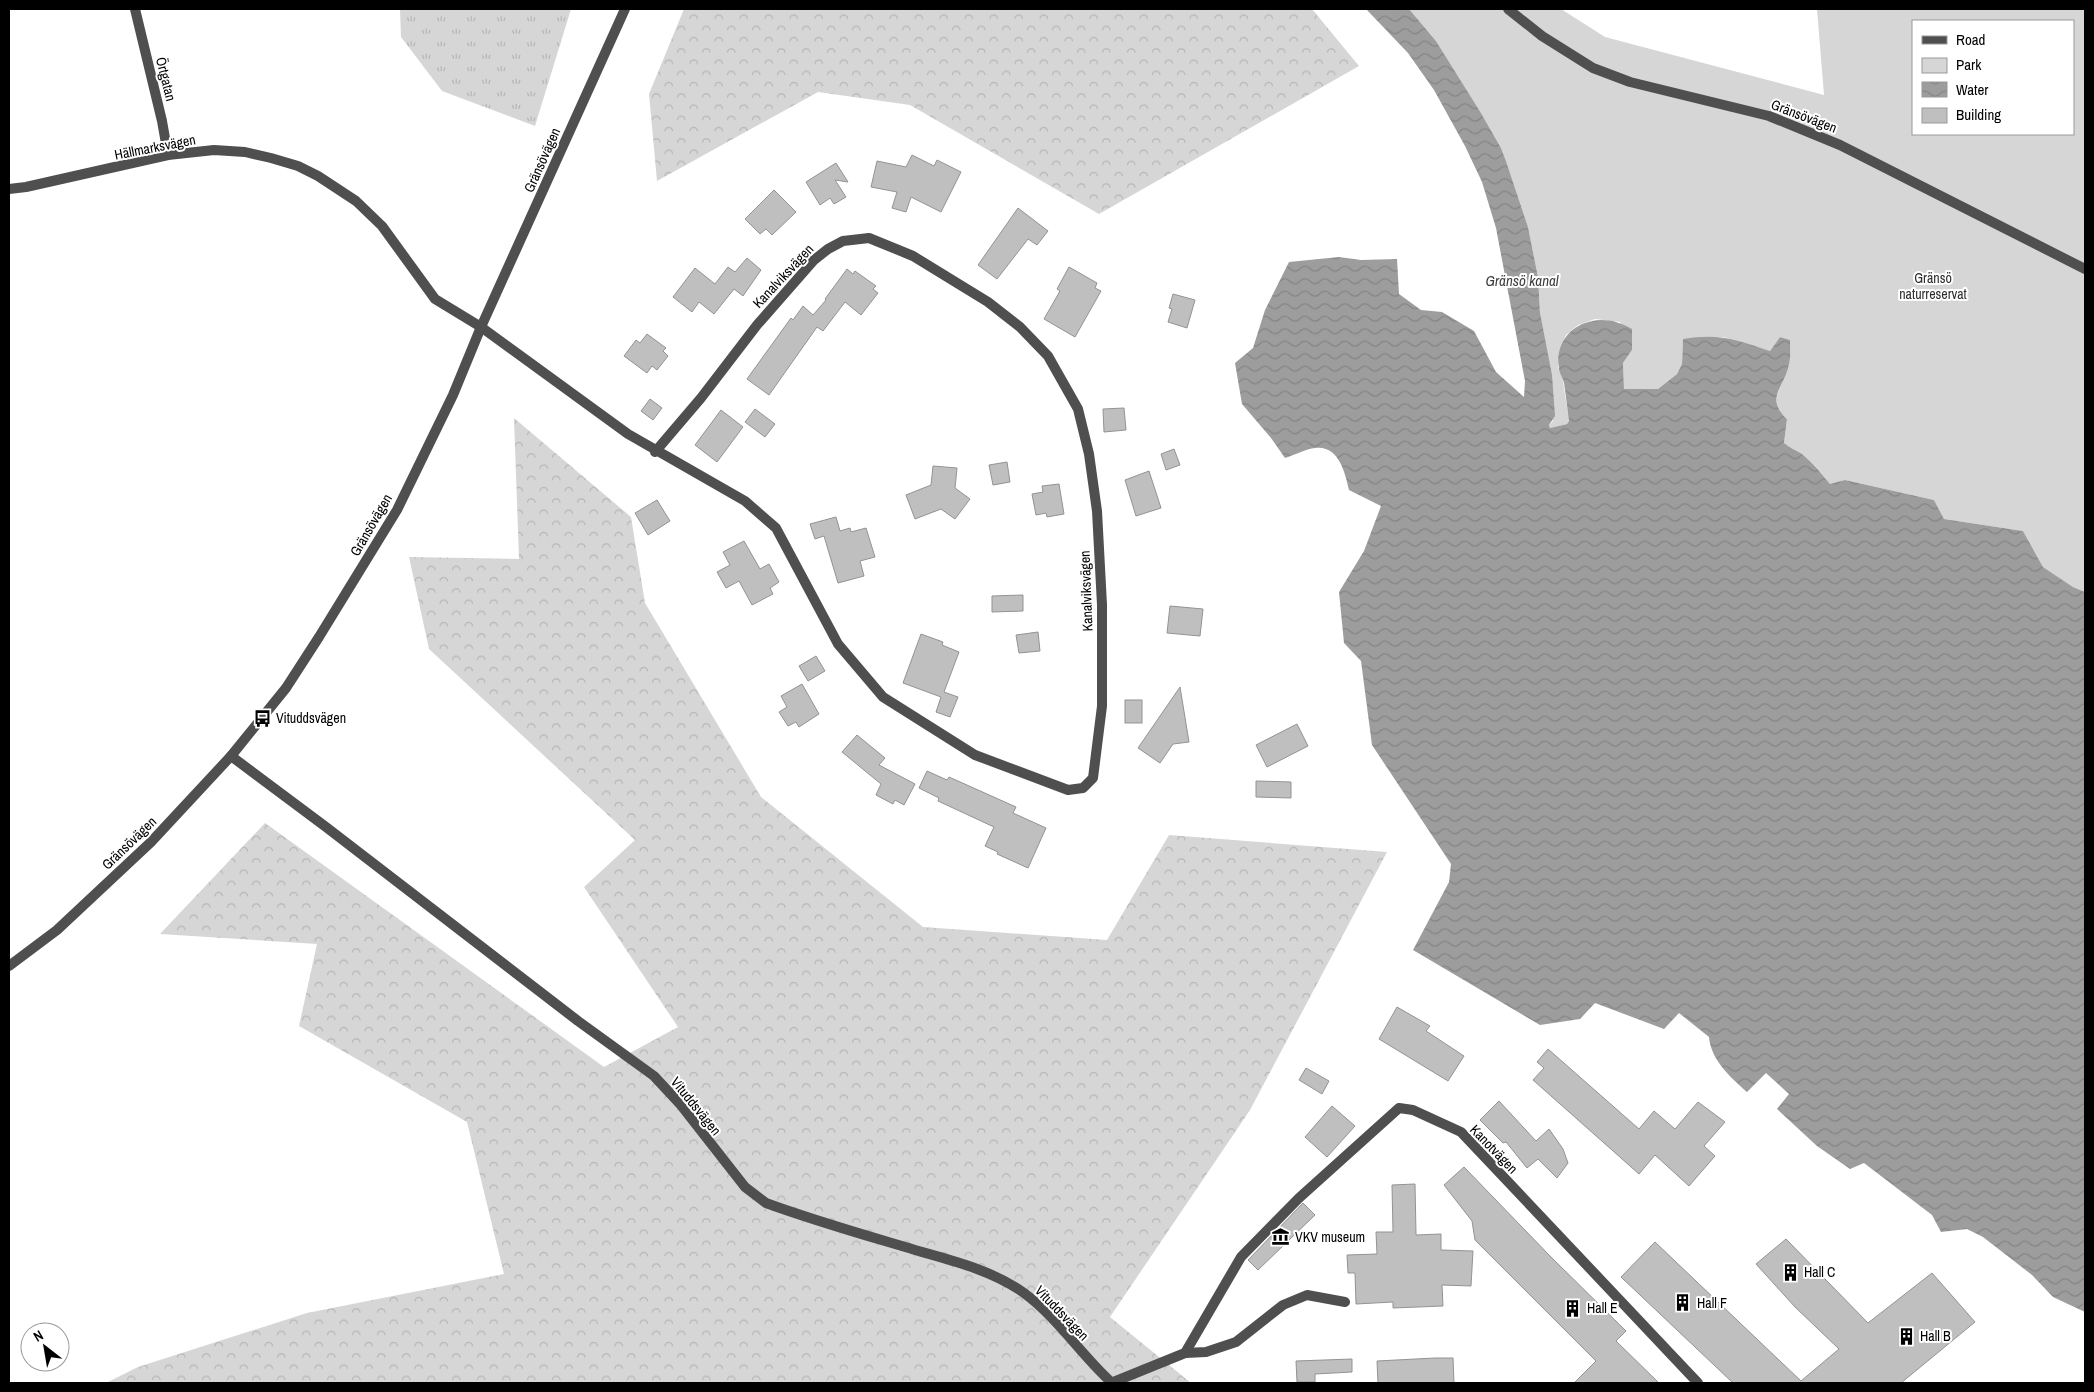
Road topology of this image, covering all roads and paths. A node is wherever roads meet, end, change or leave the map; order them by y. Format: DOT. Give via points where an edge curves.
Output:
graph roads {
  1 [pos="135,9"];
  2 [pos="625,9"];
  3 [pos="1508,9"];
  4 [pos="168,155"];
  5 [pos="9,189"];
  6 [pos="2085,269"];
  7 [pos="481,327"];
  8 [pos="656,452"];
  9 [pos="231,756"];
  10 [pos="9,966"];
  11 [pos="1345,1302"];
  12 [pos="1185,1353"];
  13 [pos="1112,1383"];
  14 [pos="1698,1383"];
  1 -- 4 [label="street, Örtgatan"];
  2 -- 7 [label="street, Gränsövägen"];
  3 -- 6 [label="street, Gränsövägen" via="1542,36 1593,68 1630,82 1769,116 1832,141"];
  4 -- 5 [label="street, Hällmarksvägen"];
  4 -- 7 [label="street, Hällmarksvägen" via="214,150 245,152 298,166 318,176 356,201 382,226 435,299"];
  7 -- 8 [label="street, Kanalviksvägen"];
  7 -- 9 [label="street, Gränsövägen" via="453,395 397,510 286,688"];
  8 -- 8 [label="street, Kanalviksvägen" via="745,501 776,528 838,644 883,697 975,756 1068,790 1083,788 1092,778 1102,706 1102,605 1097,511 1089,454 1078,409 1048,356 988,302 914,256 869,238 843,241 814,260 757,325"];
  9 -- 10 [label="street, Gränsövägen" via="137,855 57,930"];
  9 -- 13 [label="street, Vituddsvägen" via="654,1076 680,1104 744,1187 766,1203 994,1276 1023,1292 1043,1309"];
  11 -- 12 [label="street" via="1307,1295 1284,1305 1236,1342 1206,1352"];
  12 -- 13 [label="street"];
  12 -- 14 [label="street, Kanotvägen" via="1241,1256 1299,1198 1399,1108 1413,1110 1461,1132"];
}
